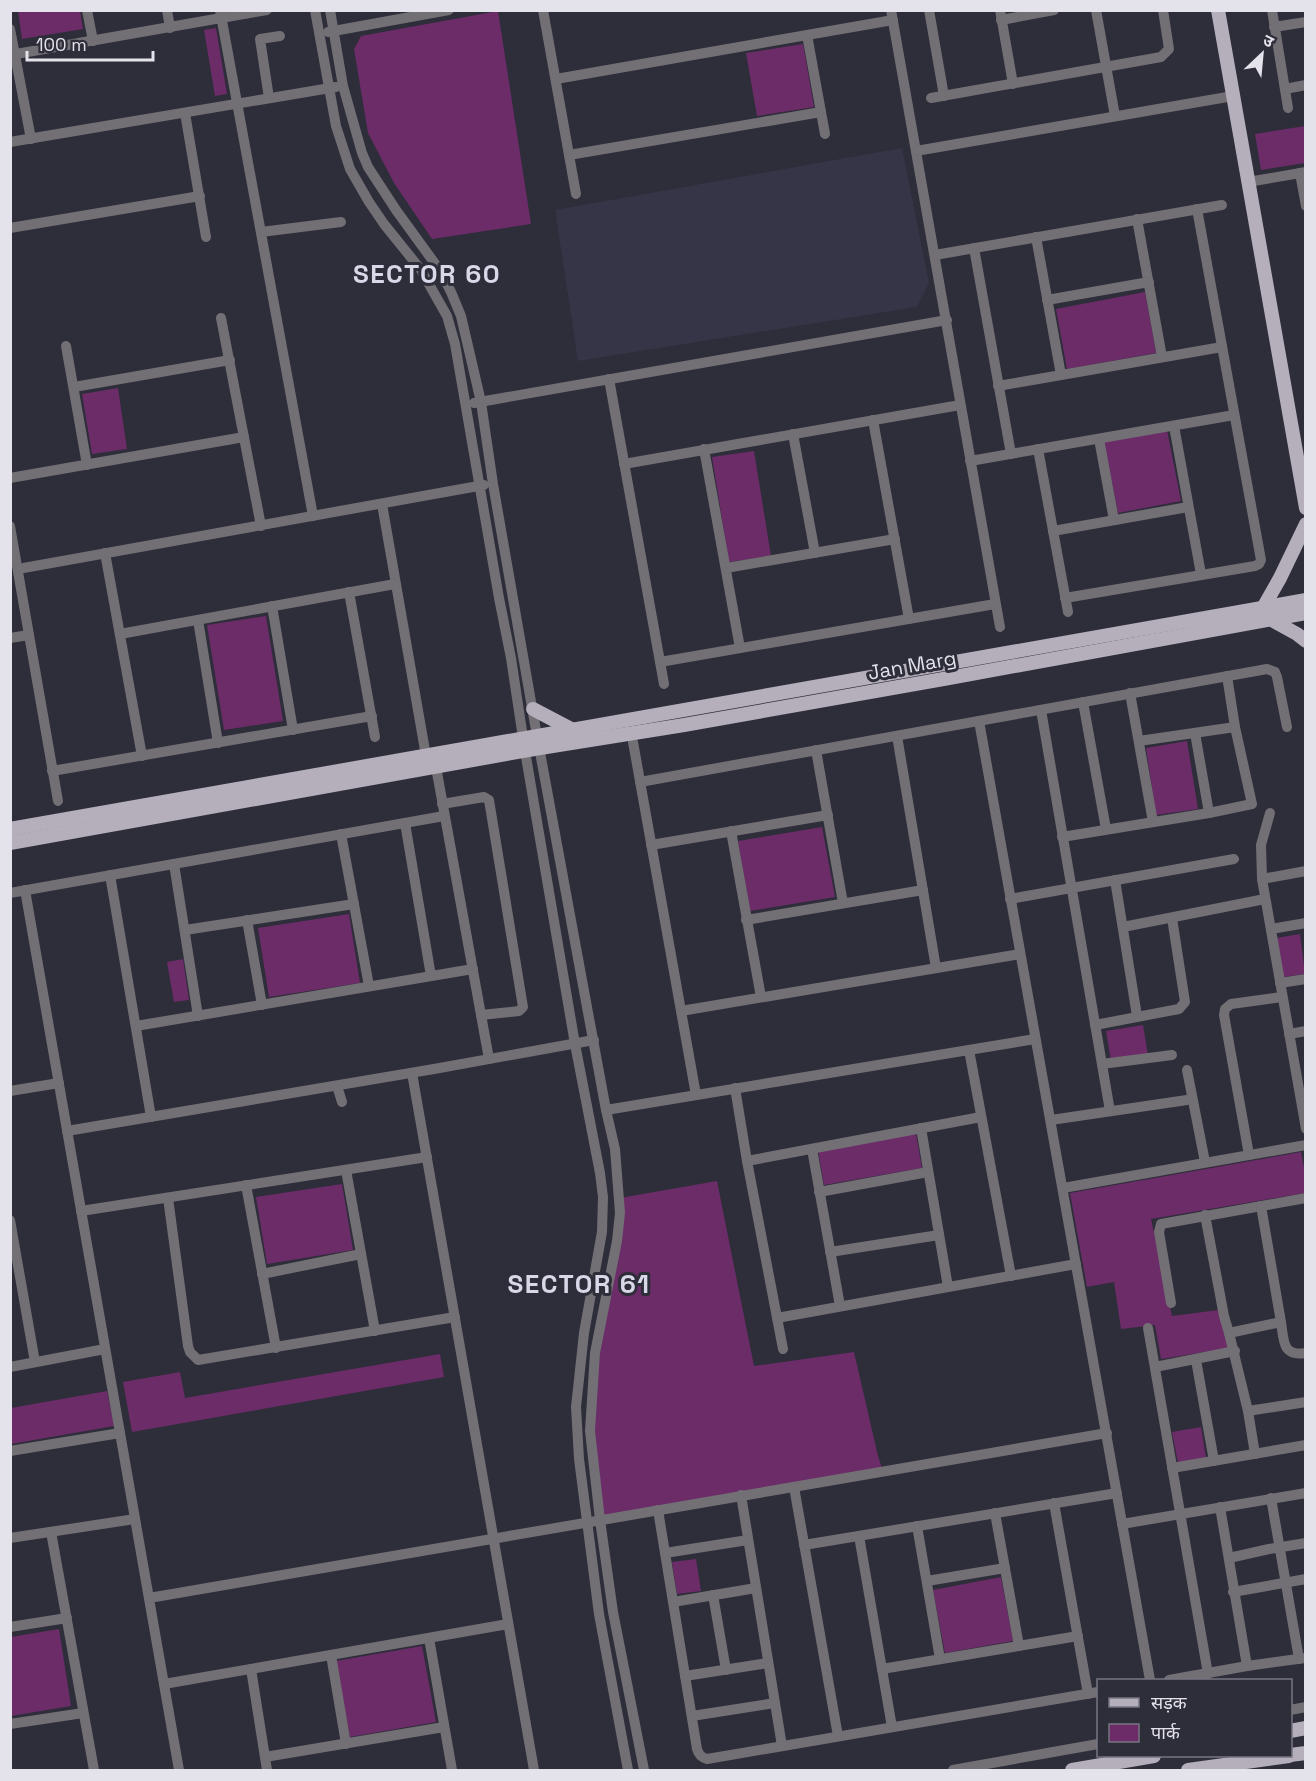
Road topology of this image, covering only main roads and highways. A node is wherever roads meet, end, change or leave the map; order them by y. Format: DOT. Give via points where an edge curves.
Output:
graph roads {
  1 [pos="1218,10"];
  2 [pos="1305,508"];
  3 [pos="1305,524"];
  4 [pos="1305,600"];
  5 [pos="1305,613"];
  6 [pos="1266,614"];
  7 [pos="1305,641"];
  8 [pos="532,709"];
  9 [pos="573,730"];
  10 [pos="539,742"];
  11 [pos="524,745"];
  12 [pos="10,829"];
  13 [pos="10,843"];
  14 [pos="1143,1757"];
  15 [pos="1276,1757"];
  16 [pos="1072,1770"];
  17 [pos="1188,1770"];
  1 -- 2 [label="main road"];
  3 -- 6 [label="main road"];
  4 -- 6 [label="main road"];
  5 -- 6 [label="main road, Jan Marg"];
  6 -- 7 [label="main road"];
  6 -- 9 [label="main road"];
  6 -- 10 [label="main road, Jan Marg" via="684,725"];
  8 -- 9 [label="main road"];
  9 -- 10 [label="main road"];
  10 -- 11 [label="main road"];
  11 -- 12 [label="main road" via="426,756"];
  11 -- 13 [label="main road" via="436,767"];
  14 -- 16 [label="main road"];
  15 -- 17 [label="main road"];
}
